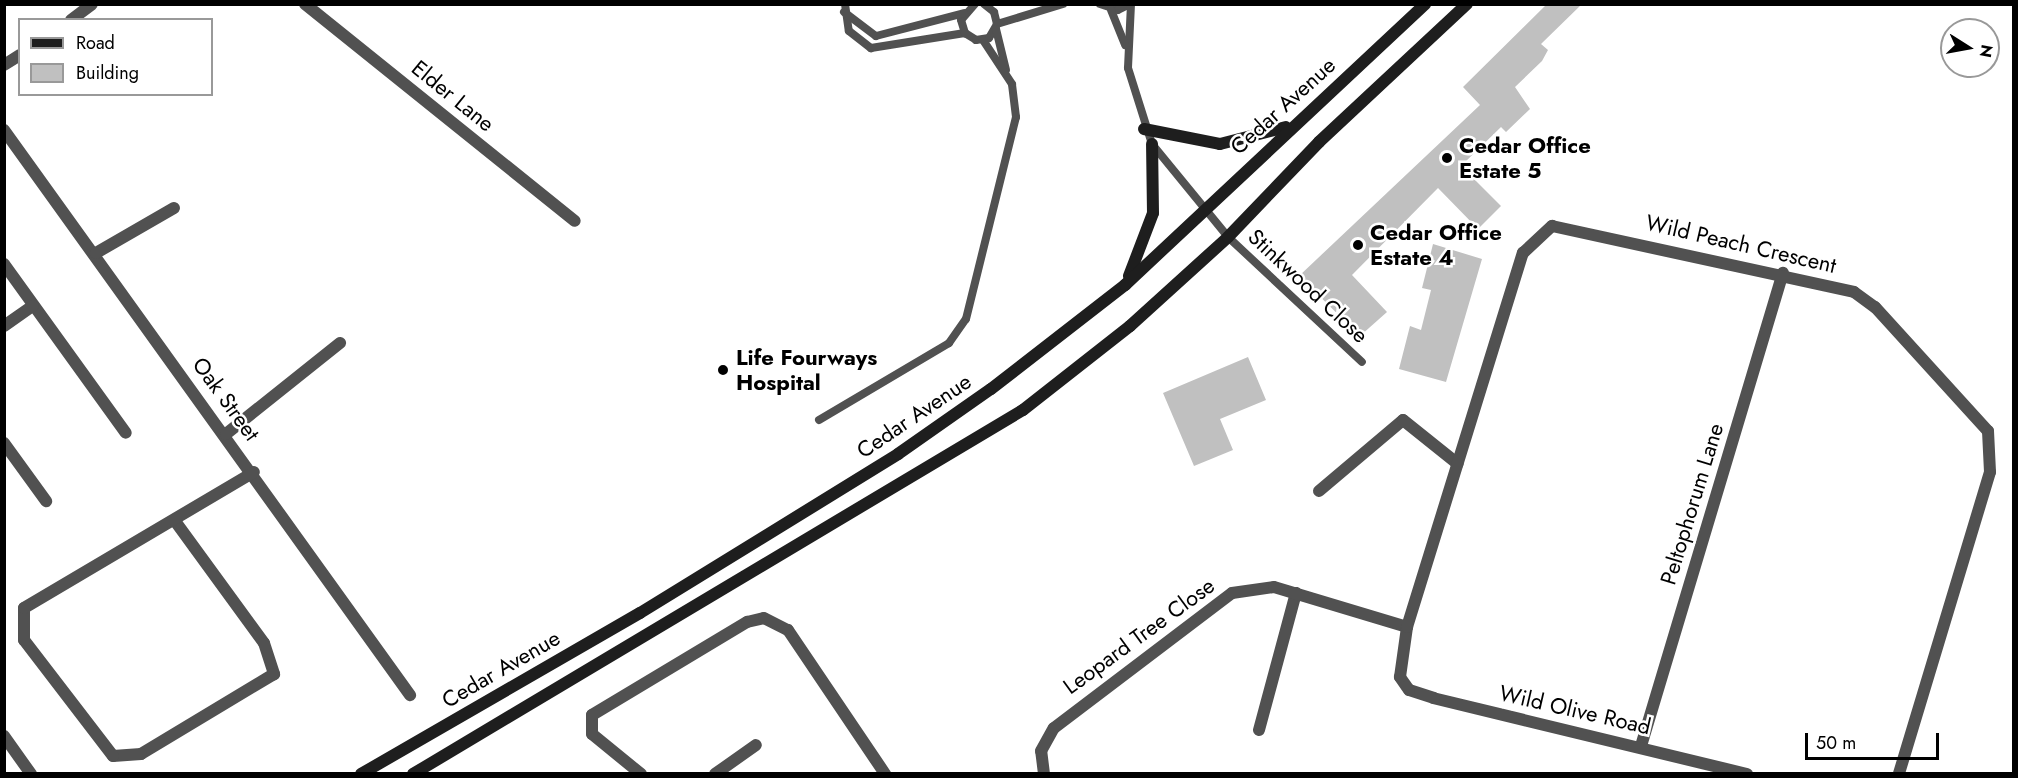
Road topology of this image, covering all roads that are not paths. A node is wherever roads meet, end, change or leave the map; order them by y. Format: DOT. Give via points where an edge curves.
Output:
graph roads {
  1 [pos="92,4"];
  2 [pos="305,4"];
  3 [pos="975,4"];
  4 [pos="999,4"];
  5 [pos="1063,4"];
  6 [pos="1100,4"];
  7 [pos="1131,4"];
  8 [pos="1425,4"];
  9 [pos="1467,4"];
  10 [pos="987,6"];
  11 [pos="844,8"];
  12 [pos="1111,10"];
  13 [pos="964,13"];
  14 [pos="74,18"];
  15 [pos="997,27"];
  16 [pos="965,33"];
  17 [pos="983,40"];
  18 [pos="1126,48"];
  19 [pos="18,56"];
  20 [pos="4,65"];
  21 [pos="1007,74"];
  22 [pos="1293,125"];
  23 [pos="1144,129"];
  24 [pos="4,130"];
  25 [pos="1152,144"];
  26 [pos="174,208"];
  27 [pos="1201,208"];
  28 [pos="575,221"];
  29 [pos="1228,237"];
  30 [pos="96,253"];
  31 [pos="4,264"];
  32 [pos="1783,273"];
  33 [pos="1125,285"];
  34 [pos="33,306"];
  35 [pos="4,326"];
  36 [pos="340,343"];
  37 [pos="1362,362"];
  38 [pos="819,420"];
  39 [pos="126,433"];
  40 [pos="226,434"];
  41 [pos="4,443"];
  42 [pos="1458,464"];
  43 [pos="254,472"];
  44 [pos="1319,491"];
  45 [pos="46,501"];
  46 [pos="175,521"];
  47 [pos="1296,593"];
  48 [pos="1407,627"];
  49 [pos="1400,677"];
  50 [pos="410,695"];
  51 [pos="1258,730"];
  52 [pos="4,736"];
  53 [pos="756,745"];
  54 [pos="1641,746"];
  55 [pos="31,774"];
  56 [pos="361,774"];
  57 [pos="412,774"];
  58 [pos="641,774"];
  59 [pos="716,774"];
  60 [pos="885,774"];
  61 [pos="1044,774"];
  62 [pos="1747,774"];
  63 [pos="1899,774"];
  1 -- 14 [label="street"];
  2 -- 28 [label="street, Elder Lane"];
  3 -- 13 [label="lane"];
  4 -- 10 [label="lane"];
  5 -- 15 [label="lane"];
  6 -- 12 [label="lane"];
  7 -- 12 [label="lane"];
  7 -- 18 [label="lane"];
  8 -- 22 [label="main road, Cedar Avenue"];
  9 -- 29 [label="main road, Cedar Avenue" via="1319,142"];
  10 -- 15 [label="lane"];
  11 -- 13 [label="lane" via="876,36"];
  11 -- 16 [label="lane" via="854,37 871,48"];
  12 -- 18 [label="lane"];
  13 -- 16 [label="lane"];
  15 -- 17 [label="lane"];
  15 -- 21 [label="lane"];
  16 -- 17 [label="lane"];
  17 -- 21 [label="lane"];
  18 -- 23 [label="lane, Stinkwood Close"];
  19 -- 20 [label="street"];
  21 -- 38 [label="lane" via="1016,117 966,319 949,343 931,356"];
  22 -- 23 [label="main road" via="1220,144"];
  22 -- 27 [label="main road, Cedar Avenue"];
  23 -- 25 [label="lane, Stinkwood Close"];
  24 -- 30 [label="street, Oak Street"];
  25 -- 27 [label="lane, Stinkwood Close"];
  25 -- 33 [label="main road" via="1153,213"];
  26 -- 30 [label="street"];
  27 -- 29 [label="lane, Stinkwood Close"];
  27 -- 33 [label="main road, Cedar Avenue"];
  29 -- 37 [label="lane, Stinkwood Close"];
  29 -- 57 [label="main road, Cedar Avenue" via="1094,356 990,432"];
  30 -- 40 [label="street, Oak Street"];
  31 -- 34 [label="street"];
  32 -- 42 [label="street, Wild Peach Crescent" via="1559,225 1544,229 1523,253"];
  32 -- 54 [label="street, Peltophorum Lane"];
  32 -- 63 [label="street, Wild Peach Crescent" via="1863,297 1981,420 1991,438 1990,472"];
  33 -- 56 [label="main road, Cedar Avenue" via="898,454 640,613"];
  34 -- 35 [label="street"];
  34 -- 39 [label="street"];
  36 -- 40 [label="street"];
  40 -- 43 [label="street, Oak Street"];
  41 -- 45 [label="street"];
  42 -- 44 [label="street" via="1403,420"];
  42 -- 48 [label="street, Wild Peach Crescent"];
  43 -- 46 [label="street"];
  43 -- 50 [label="street, Oak Street"];
  46 -- 46 [label="street" via="48,591 20,616 24,640 113,756 141,754 274,674 264,643"];
  47 -- 48 [label="street, Leopard Tree Close"];
  47 -- 51 [label="street"];
  47 -- 61 [label="street, Leopard Tree Close" via="1245,589 1218,601 1054,728 1041,751"];
  48 -- 49 [label="street, Wild Peach Crescent"];
  49 -- 54 [label="street, Wild Olive Road" via="1409,690 1426,696"];
  52 -- 55 [label="street"];
  53 -- 59 [label="street"];
  54 -- 62 [label="street, Wild Olive Road"];
  58 -- 60 [label="street" via="592,734 592,715 747,622 764,618 779,624 796,641"];
}
